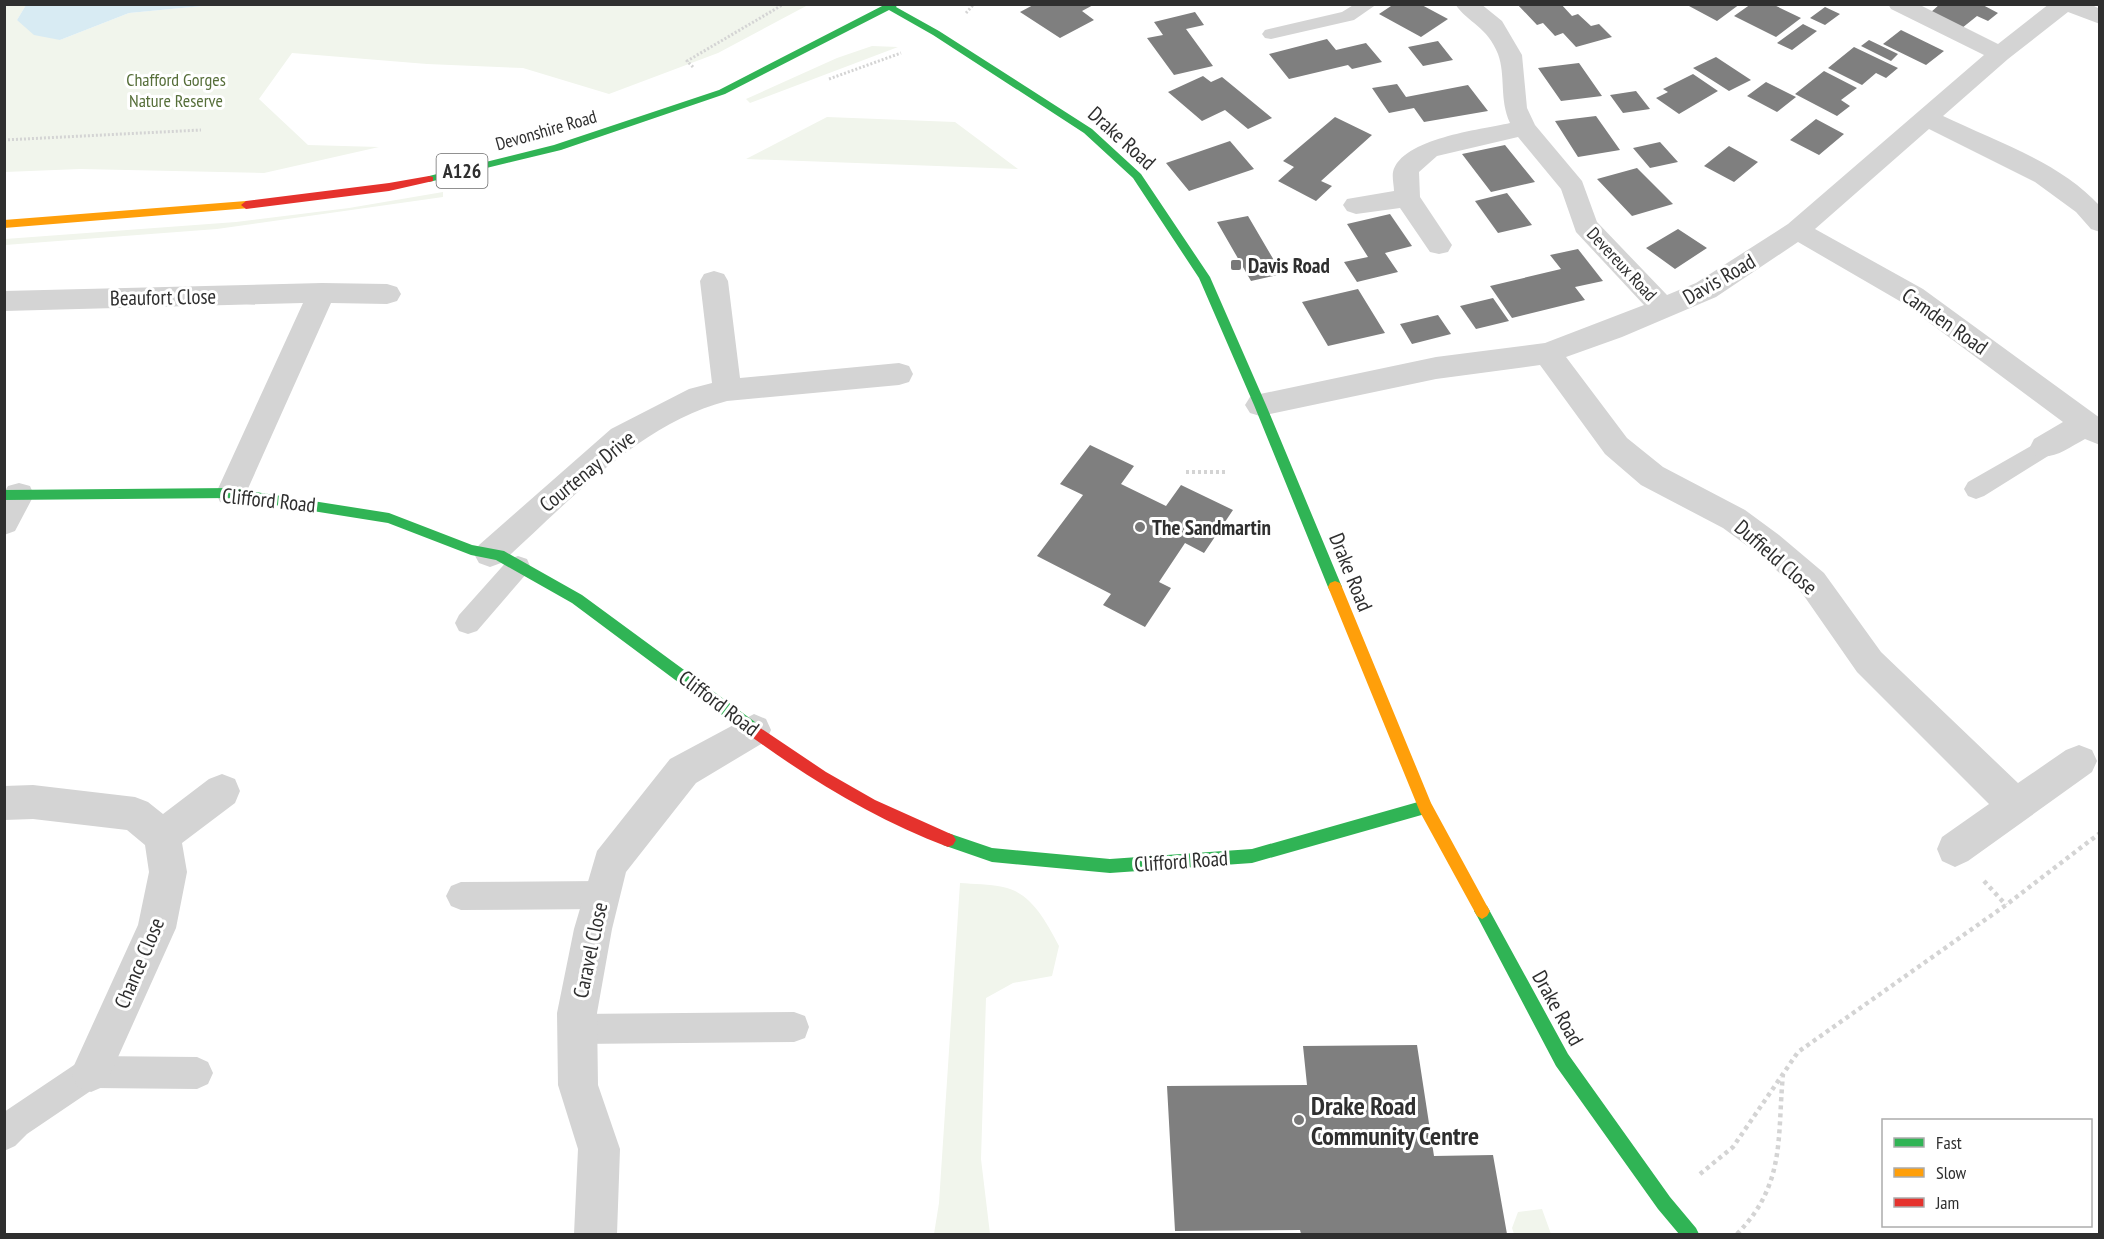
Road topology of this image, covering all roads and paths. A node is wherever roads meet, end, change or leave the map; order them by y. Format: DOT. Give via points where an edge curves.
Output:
graph roads {
  1 [pos="784,4"];
  2 [pos="974,4"];
  3 [pos="1369,4"];
  4 [pos="1466,4"];
  5 [pos="1899,4"];
  6 [pos="2064,4"];
  7 [pos="2069,4"];
  8 [pos="892,6"];
  9 [pos="972,9"];
  10 [pos="2100,17"];
  11 [pos="1271,34"];
  12 [pos="2000,54"];
  13 [pos="687,61"];
  14 [pos="1926,118"];
  15 [pos="1524,128"];
  16 [pos="201,130"];
  17 [pos="4,140"];
  18 [pos="1407,198"];
  19 [pos="1356,205"];
  20 [pos="2100,223"];
  21 [pos="4,224"];
  22 [pos="1797,230"];
  23 [pos="1439,245"];
  24 [pos="714,281"];
  25 [pos="322,293"];
  26 [pos="387,294"];
  27 [pos="4,301"];
  28 [pos="1664,309"];
  29 [pos="1547,353"];
  30 [pos="899,374"];
  31 [pos="727,390"];
  32 [pos="1260,405"];
  33 [pos="2092,429"];
  34 [pos="2045,447"];
  35 [pos="1186,472"];
  36 [pos="1228,472"];
  37 [pos="1976,489"];
  38 [pos="231,494"];
  39 [pos="12,495"];
  40 [pos="4,522"];
  41 [pos="490,554"];
  42 [pos="518,566"];
  43 [pos="468,623"];
  44 [pos="754,730"];
  45 [pos="2079,761"];
  46 [pos="222,791"];
  47 [pos="4,803"];
  48 [pos="2016,806"];
  49 [pos="1425,807"];
  50 [pos="2100,833"];
  51 [pos="162,836"];
  52 [pos="1955,849"];
  53 [pos="602,895"];
  54 [pos="461,896"];
  55 [pos="794,1027"];
  56 [pos="577,1029"];
  57 [pos="91,1072"];
  58 [pos="197,1073"];
  59 [pos="1783,1073"];
  60 [pos="4,1135"];
  61 [pos="1699,1175"];
  62 [pos="596,1234"];
  63 [pos="1690,1234"];
  64 [pos="1737,1234"];
  1 -- 13 [label="path"];
  2 -- 9 [label="path"];
  3 -- 11 [label="lane" via="1348,16"];
  4 -- 15 [label="street, Devereux Road" via="1494,26 1510,55 1515,108"];
  5 -- 12 [label="street"];
  6 -- 12 [label="street, Davis Road"];
  7 -- 10 [label="street"];
  8 -- 21 [label="street, Devonshire Road / A126" via="722,92 557,148 475,169 390,187 278,202"];
  8 -- 32 [label="street, Drake Road" via="1088,131 1137,176 1204,277"];
  12 -- 14 [label="street, Davis Road"];
  14 -- 20 [label="street" via="2051,181 2076,198"];
  14 -- 22 [label="street, Davis Road"];
  15 -- 18 [label="street" via="1429,150 1406,172"];
  15 -- 28 [label="street, Devereux Road" via="1573,187 1585,226"];
  16 -- 17 [label="path"];
  18 -- 19 [label="street"];
  18 -- 23 [label="street"];
  22 -- 28 [label="street, Davis Road" via="1706,290"];
  22 -- 33 [label="street, Camden Road" via="1913,296"];
  24 -- 31 [label="street"];
  25 -- 26 [label="street, Beaufort Close"];
  25 -- 27 [label="street, Beaufort Close"];
  25 -- 38 [label="street"];
  28 -- 29 [label="street, Davis Road"];
  29 -- 32 [label="street, Davis Road" via="1436,368"];
  29 -- 48 [label="street, Duffield Close" via="1616,446 1652,476 1734,519 1813,583 1869,662"];
  30 -- 31 [label="street, Courtenay Drive"];
  31 -- 41 [label="street, Courtenay Drive" via="699,397 622,437"];
  32 -- 49 [label="street, Drake Road"];
  33 -- 34 [label="street, Camden Road"];
  34 -- 37 [label="lane"];
  35 -- 36 [label="path"];
  38 -- 39 [label="street, Clifford Road"];
  38 -- 41 [label="street, Clifford Road" via="389,518"];
  39 -- 40 [label="street, Clifford Road"];
  41 -- 42 [label="street, Clifford Road"];
  42 -- 43 [label="lane"];
  42 -- 44 [label="street, Clifford Road" via="578,599"];
  44 -- 49 [label="street, Clifford Road" via="855,799 914,828 992,855 1110,866 1252,856"];
  44 -- 53 [label="street, Caravel Close" via="683,771 610,864"];
  45 -- 48 [label="street"];
  46 -- 51 [label="street"];
  47 -- 51 [label="street" via="33,802 135,814"];
  48 -- 52 [label="street"];
  49 -- 63 [label="street, Drake Road" via="1562,1060"];
  50 -- 59 [label="path" via="2006,905 1798,1052"];
  51 -- 57 [label="street, Chance Close" via="168,872 158,927"];
  53 -- 54 [label="lane"];
  53 -- 56 [label="street, Caravel Close"];
  55 -- 56 [label="lane"];
  56 -- 62 [label="street, Caravel Close" via="578,1085 599,1149"];
  57 -- 58 [label="lane"];
  57 -- 60 [label="lane"];
  59 -- 61 [label="path" via="1733,1147"];
  59 -- 64 [label="path" via="1774,1174 1768,1198 1752,1222"];
}
